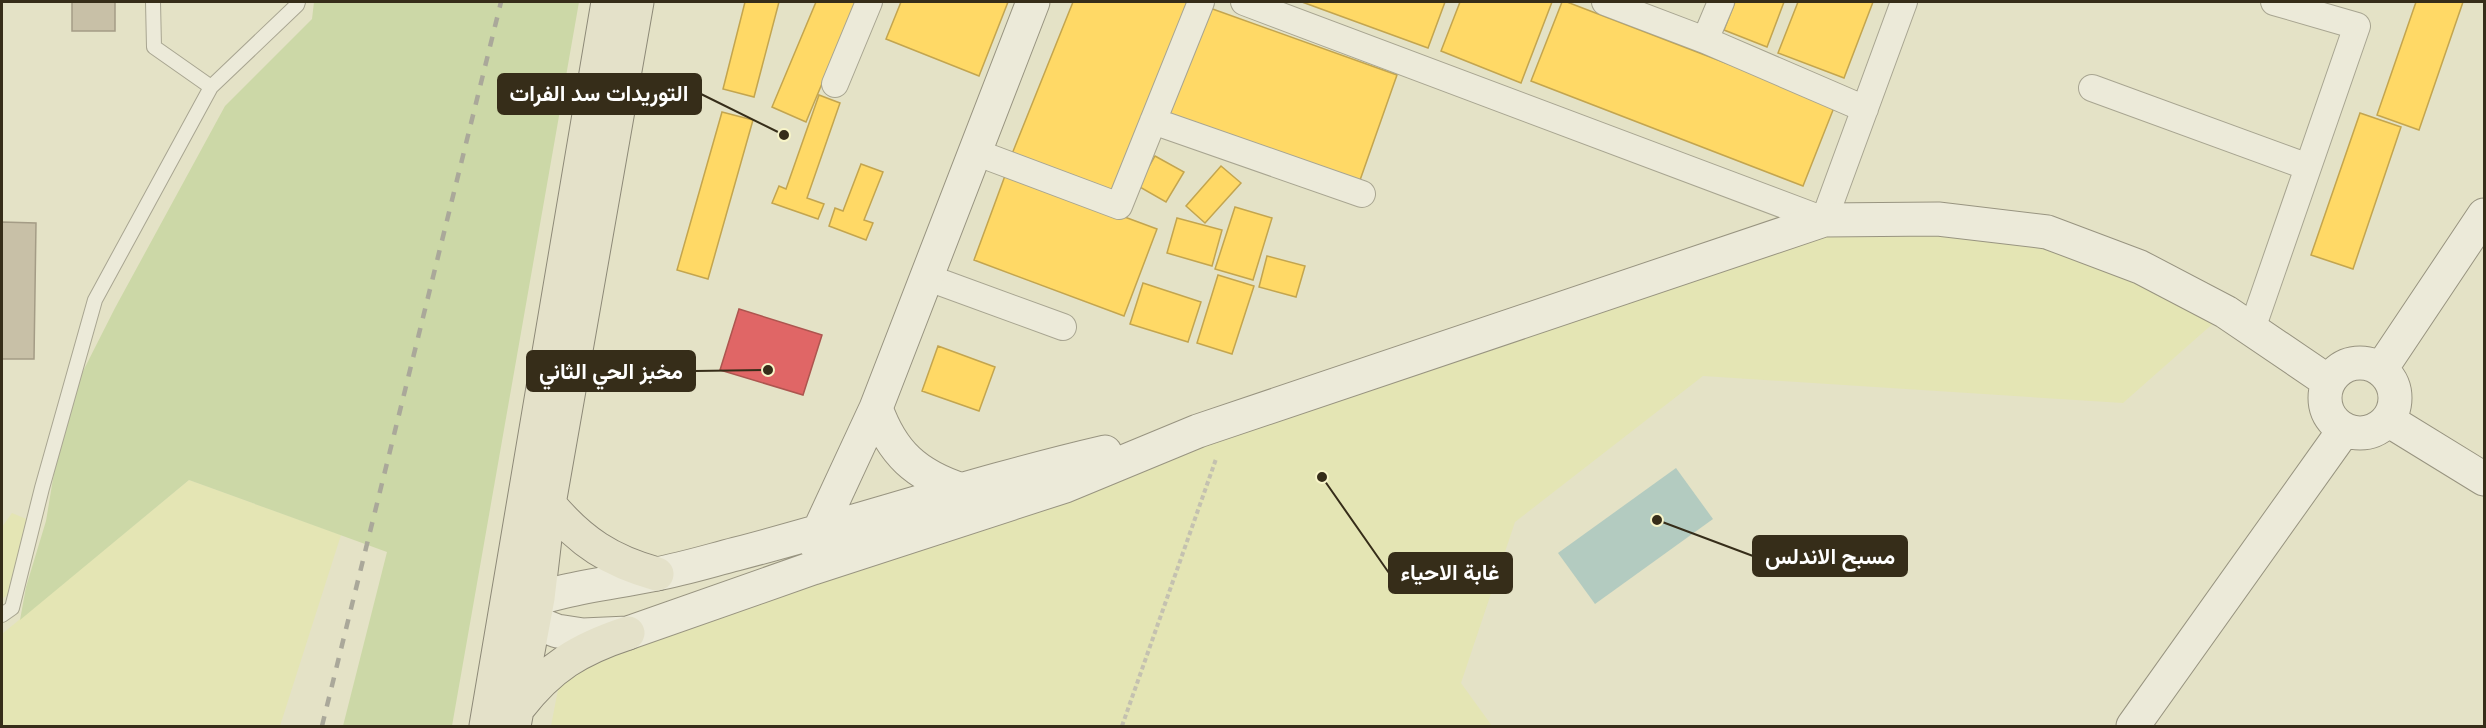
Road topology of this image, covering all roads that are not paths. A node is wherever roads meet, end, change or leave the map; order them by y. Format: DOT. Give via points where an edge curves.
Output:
graph roads {
  1 [pos="153,2"];
  2 [pos="298,2"];
  3 [pos="608,2"];
  4 [pos="637,2"];
  5 [pos="869,2"];
  6 [pos="1033,2"];
  7 [pos="1201,2"];
  8 [pos="1244,2"];
  9 [pos="1605,2"];
  10 [pos="1721,2"];
  11 [pos="1904,2"];
  12 [pos="2274,2"];
  13 [pos="1705,40"];
  14 [pos="835,84"];
  15 [pos="211,87"];
  16 [pos="2092,88"];
  17 [pos="1865,110"];
  18 [pos="1153,121"];
  19 [pos="975,152"];
  20 [pos="2308,167"];
  21 [pos="1362,194"];
  22 [pos="2484,215"];
  23 [pos="1824,220"];
  24 [pos="926,277"];
  25 [pos="1063,327"];
  26 [pos="2252,329"];
  27 [pos="2381,369"];
  28 [pos="2329,382"];
  29 [pos="876,408"];
  30 [pos="2388,420"];
  31 [pos="2344,430"];
  32 [pos="1197,432"];
  33 [pos="2484,479"];
  34 [pos="962,490"];
  35 [pos="549,504"];
  36 [pos="818,533"];
  37 [pos="813,568"];
  38 [pos="657,574"];
  39 [pos="526,610"];
  40 [pos="2,615"];
  41 [pos="628,633"];
  42 [pos="516,718"];
  43 [pos="486,726"];
  44 [pos="2133,726"];
  1 -- 15 [label="lane" via="154,47"];
  2 -- 15 [label="lane"];
  3 -- 39 [label="main road"];
  4 -- 35 [label="main road"];
  5 -- 14 [label="street"];
  6 -- 19 [label="main road"];
  7 -- 18 [label="street"];
  8 -- 23 [label="street"];
  9 -- 13 [label="street"];
  10 -- 13 [label="street"];
  11 -- 17 [label="street"];
  12 -- 20 [label="street" via="2357,26"];
  13 -- 17 [label="street"];
  15 -- 40 [label="lane" via="95,300 12,608"];
  16 -- 20 [label="street"];
  17 -- 23 [label="street"];
  18 -- 19 [label="street" via="1119,206"];
  18 -- 21 [label="street"];
  19 -- 24 [label="main road"];
  20 -- 26 [label="street"];
  22 -- 27 [label="main road"];
  23 -- 26 [label="main road" via="1938,219 2047,231 2140,267"];
  23 -- 32 [label="main road"];
  24 -- 25 [label="street"];
  24 -- 29 [label="main road"];
  26 -- 28 [label="main road"];
  27 -- 28 [label="main road" via="2371,364 2348,364 2338,369"];
  27 -- 30 [label="main road" via="2389,377 2396,398"];
  28 -- 31 [label="main road" via="2324,400 2327,412"];
  29 -- 34 [label="main road" via="888,436 907,461 924,474"];
  29 -- 36 [label="main road"];
  30 -- 31 [label="main road" via="2368,432"];
  30 -- 33 [label="main road"];
  31 -- 44 [label="main road"];
  32 -- 34 [label="main road" via="1061,462"];
  32 -- 37 [label="main road" via="1065,486"];
  34 -- 36 [label="main road"];
  35 -- 38 [label="main road" via="586,542 632,567"];
  35 -- 39 [label="main road"];
  36 -- 37 [label="main road"];
  36 -- 38 [label="main road"];
  37 -- 41 [label="main road"];
  38 -- 39 [label="main road" via="567,590"];
  39 -- 41 [label="main road" via="557,631 583,635"];
  39 -- 42 [label="main road"];
  39 -- 43 [label="main road"];
  41 -- 42 [label="main road" via="577,653 554,669 534,688"];
}
